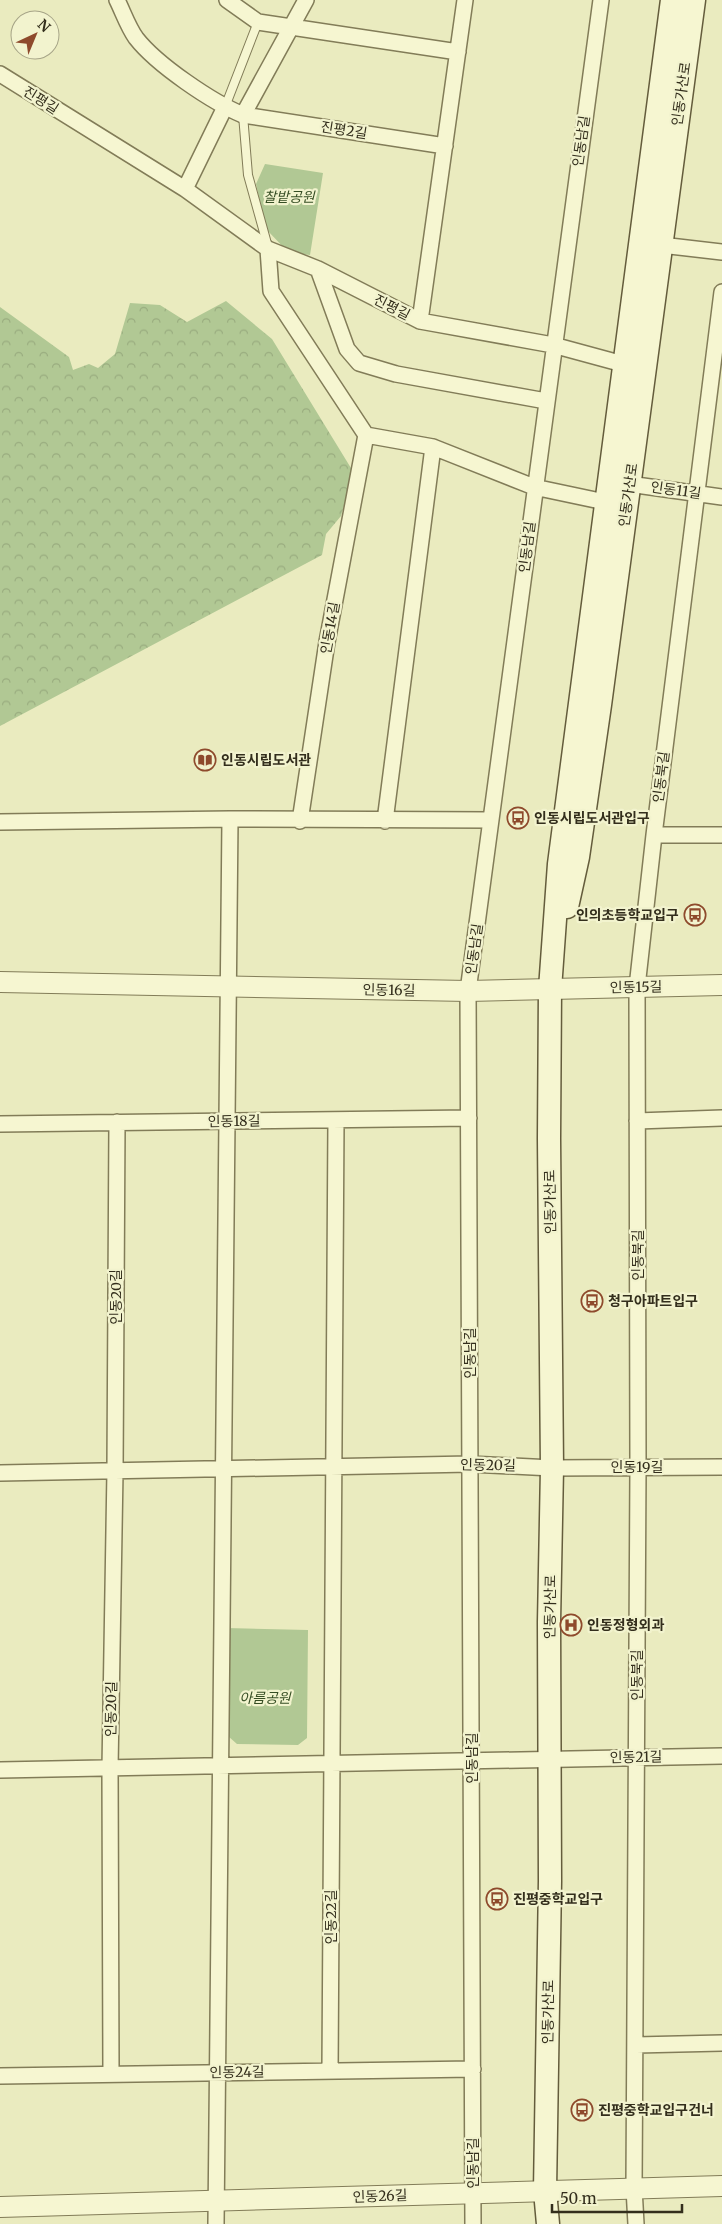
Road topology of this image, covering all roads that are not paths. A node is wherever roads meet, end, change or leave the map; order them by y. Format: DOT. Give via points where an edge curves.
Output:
graph roads {
  1 [pos="117,0"];
  2 [pos="227,0"];
  3 [pos="306,0"];
  4 [pos="465,0"];
  5 [pos="601,0"];
  6 [pos="672,0"];
  7 [pos="694,0"];
  8 [pos="258,22"];
  9 [pos="290,28"];
  10 [pos="458,52"];
  11 [pos="0,74"];
  12 [pos="225,107"];
  13 [pos="243,115"];
  14 [pos="444,146"];
  15 [pos="185,189"];
  16 [pos="661,245"];
  17 [pos="268,249"];
  18 [pos="722,252"];
  19 [pos="318,269"];
  20 [pos="722,292"];
  21 [pos="420,321"];
  22 [pos="553,345"];
  23 [pos="623,364"];
  24 [pos="546,401"];
  25 [pos="366,435"];
  26 [pos="433,448"];
  27 [pos="629,484"];
  28 [pos="534,487"];
  29 [pos="697,494"];
  30 [pos="722,497"];
  31 [pos="605,502"];
  32 [pos="230,819"];
  33 [pos="491,820"];
  34 [pos="300,821"];
  35 [pos="385,821"];
  36 [pos="0,822"];
  37 [pos="654,835"];
  38 [pos="722,835"];
  39 [pos="0,982"];
  40 [pos="722,985"];
  41 [pos="637,987"];
  42 [pos="228,988"];
  43 [pos="550,989"];
  44 [pos="468,991"];
  45 [pos="469,1118"];
  46 [pos="722,1118"];
  47 [pos="336,1120"];
  48 [pos="227,1121"];
  49 [pos="637,1121"];
  50 [pos="117,1122"];
  51 [pos="0,1124"];
  52 [pos="470,1464"];
  53 [pos="722,1466"];
  54 [pos="334,1467"];
  55 [pos="638,1467"];
  56 [pos="552,1468"];
  57 [pos="224,1469"];
  58 [pos="115,1471"];
  59 [pos="0,1473"];
  60 [pos="722,1756"];
  61 [pos="636,1758"];
  62 [pos="549,1759"];
  63 [pos="472,1761"];
  64 [pos="331,1763"];
  65 [pos="218,1766"];
  66 [pos="110,1768"];
  67 [pos="0,1770"];
  68 [pos="722,2043"];
  69 [pos="636,2045"];
  70 [pos="473,2069"];
  71 [pos="330,2071"];
  72 [pos="111,2073"];
  73 [pos="218,2073"];
  74 [pos="0,2076"];
  75 [pos="722,2186"];
  76 [pos="634,2188"];
  77 [pos="545,2191"];
  78 [pos="473,2193"];
  79 [pos="216,2201"];
  80 [pos="0,2208"];
  81 [pos="216,2224"];
  82 [pos="474,2224"];
  83 [pos="548,2224"];
  84 [pos="636,2224"];
  1 -- 12 [label="street, 진평2길" via="135,37 155,59"];
  2 -- 8 [label="street"];
  3 -- 9 [label="street"];
  4 -- 10 [label="street"];
  5 -- 22 [label="street, 인동남길"];
  6 -- 23 [label="main road, 인동가산로"];
  7 -- 16 [label="main road, 인동가산로"];
  8 -- 9 [label="street"];
  8 -- 12 [label="lane"];
  9 -- 10 [label="street"];
  9 -- 13 [label="street"];
  10 -- 14 [label="street"];
  11 -- 15 [label="street, 진평길"];
  12 -- 13 [label="street, 진평2길"];
  12 -- 15 [label="street"];
  13 -- 14 [label="street, 진평2길"];
  13 -- 17 [label="lane" via="248,175"];
  14 -- 21 [label="street"];
  15 -- 17 [label="street, 진평길"];
  16 -- 18 [label="street"];
  16 -- 27 [label="main road, 인동가산로"];
  17 -- 19 [label="street, 진평길"];
  17 -- 25 [label="street" via="271,291"];
  19 -- 21 [label="street, 진평길"];
  19 -- 24 [label="street" via="347,349 359,363 396,374"];
  20 -- 29 [label="street, 인동북길"];
  21 -- 22 [label="street, 진평길"];
  22 -- 23 [label="street, 진평길"];
  22 -- 24 [label="street, 인동남길"];
  23 -- 31 [label="main road, 인동가산로"];
  24 -- 28 [label="street, 인동남길"];
  25 -- 26 [label="street"];
  25 -- 34 [label="street, 인동14길" via="327,642"];
  26 -- 28 [label="street"];
  26 -- 35 [label="street"];
  27 -- 29 [label="street, 인동11길"];
  27 -- 43 [label="main road, 인동가산로" via="578,857"];
  28 -- 31 [label="street"];
  28 -- 33 [label="street, 인동남길"];
  29 -- 30 [label="street, 인동11길"];
  29 -- 37 [label="street, 인동북길"];
  31 -- 43 [label="main road, 인동가산로" via="559,864"];
  32 -- 34 [label="street"];
  32 -- 36 [label="street"];
  32 -- 42 [label="street"];
  33 -- 35 [label="street"];
  33 -- 44 [label="street, 인동남길"];
  34 -- 35 [label="street"];
  37 -- 38 [label="street"];
  37 -- 41 [label="street, 인동북길"];
  39 -- 42 [label="street, 인동16길"];
  40 -- 41 [label="street, 인동15길"];
  41 -- 43 [label="street, 인동15길"];
  41 -- 49 [label="street, 인동북길"];
  42 -- 44 [label="street, 인동16길"];
  42 -- 48 [label="street"];
  43 -- 44 [label="street, 인동16길"];
  43 -- 56 [label="main road, 인동가산로"];
  44 -- 45 [label="street, 인동남길"];
  45 -- 47 [label="street, 인동18길"];
  45 -- 52 [label="street, 인동남길"];
  46 -- 49 [label="street"];
  47 -- 48 [label="street, 인동18길"];
  47 -- 54 [label="street"];
  48 -- 50 [label="street, 인동18길"];
  48 -- 57 [label="street"];
  49 -- 55 [label="street, 인동북길"];
  50 -- 51 [label="street, 인동18길"];
  50 -- 58 [label="street, 인동20길"];
  52 -- 54 [label="street, 인동20길"];
  52 -- 56 [label="street, 인동20길"];
  52 -- 63 [label="street, 인동남길"];
  53 -- 55 [label="street, 인동19길"];
  54 -- 57 [label="street, 인동20길"];
  54 -- 64 [label="street"];
  55 -- 56 [label="street, 인동19길"];
  55 -- 61 [label="street, 인동북길"];
  56 -- 62 [label="main road, 인동가산로"];
  57 -- 58 [label="street, 인동20길"];
  57 -- 65 [label="street"];
  58 -- 59 [label="street, 인동20길"];
  58 -- 66 [label="street, 인동20길"];
  60 -- 61 [label="street, 인동21길"];
  61 -- 62 [label="street, 인동21길"];
  61 -- 69 [label="street, 인동북길"];
  62 -- 63 [label="street"];
  62 -- 77 [label="main road, 인동가산로"];
  63 -- 64 [label="street"];
  63 -- 70 [label="street, 인동남길"];
  64 -- 65 [label="street"];
  64 -- 71 [label="street, 인동22길"];
  65 -- 66 [label="street"];
  65 -- 73 [label="street"];
  66 -- 67 [label="street"];
  66 -- 72 [label="street"];
  68 -- 69 [label="street"];
  69 -- 76 [label="street, 인동북길"];
  70 -- 71 [label="street, 인동24길"];
  70 -- 78 [label="street, 인동남길"];
  71 -- 73 [label="street, 인동24길"];
  72 -- 73 [label="street, 인동24길"];
  72 -- 74 [label="street, 인동24길"];
  73 -- 79 [label="street"];
  75 -- 76 [label="street, 인동26길"];
  76 -- 77 [label="street, 인동26길"];
  76 -- 84 [label="street, 인동북길"];
  77 -- 78 [label="street, 인동26길"];
  77 -- 83 [label="main road, 인동가산로"];
  78 -- 79 [label="street, 인동26길"];
  78 -- 82 [label="street, 인동남길"];
  79 -- 80 [label="street, 인동26길"];
  79 -- 81 [label="street"];
}
